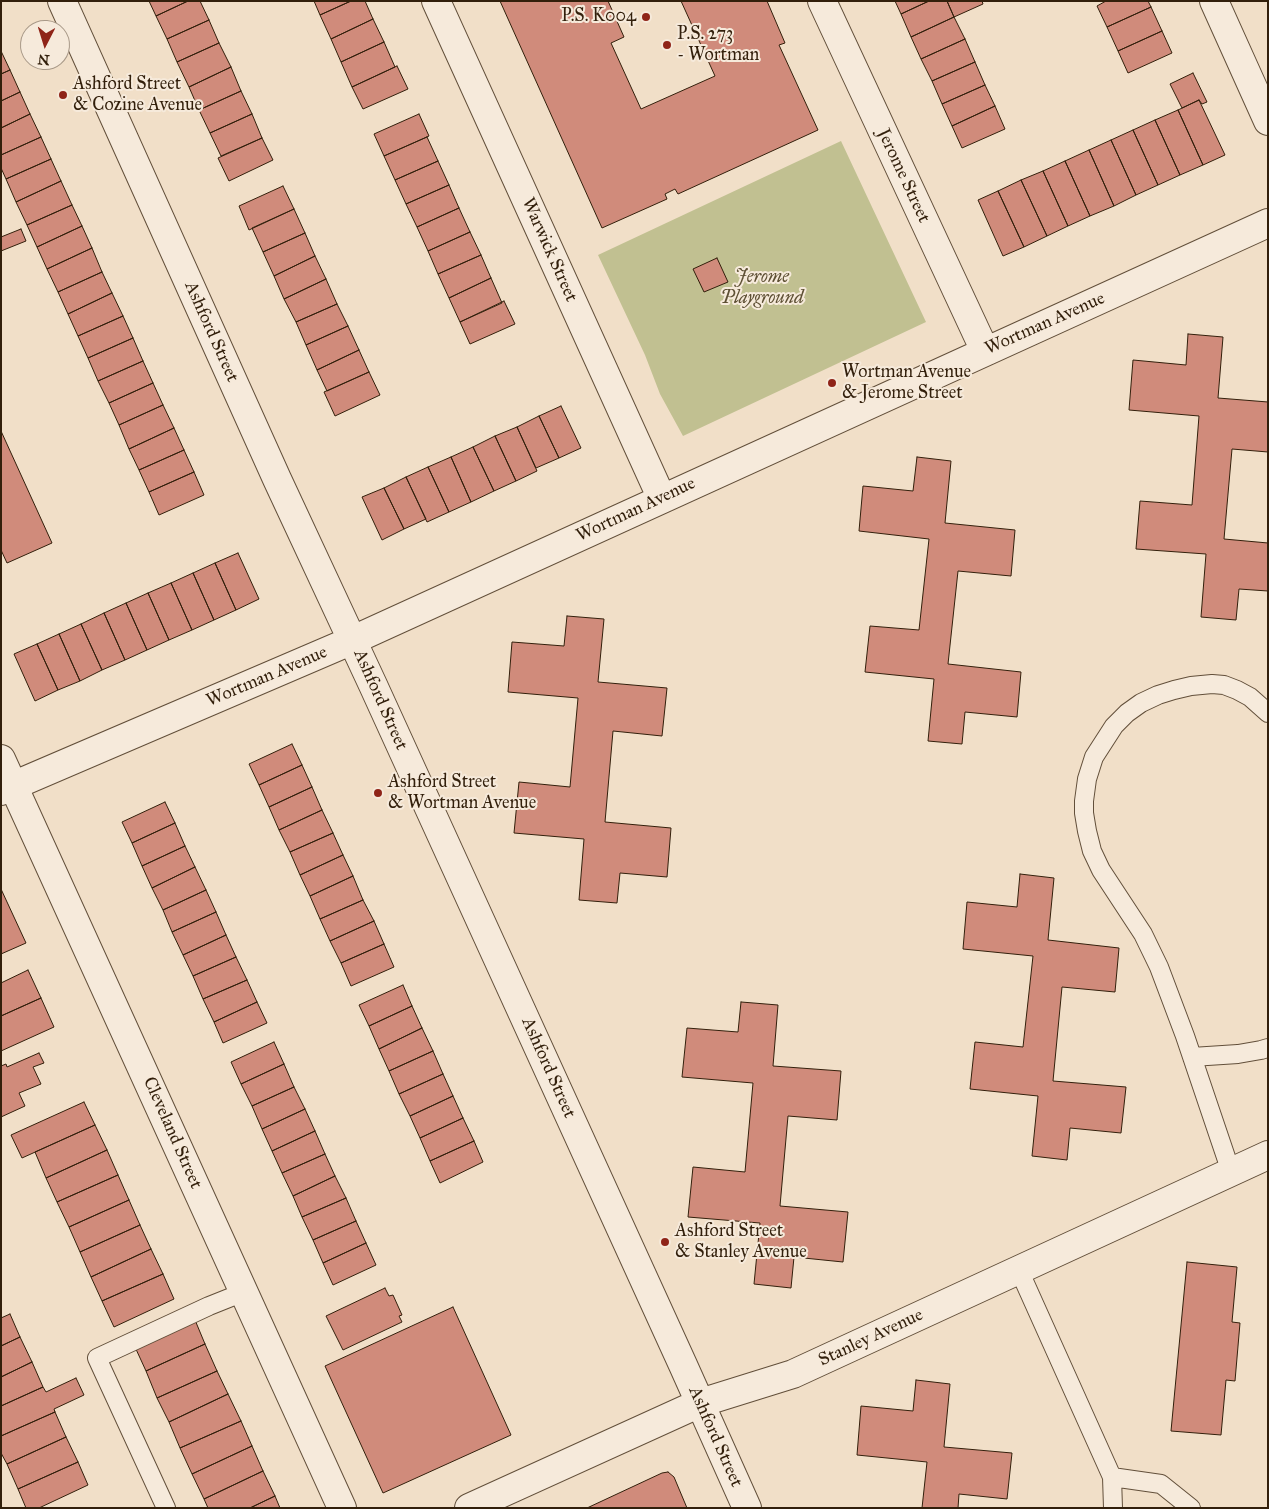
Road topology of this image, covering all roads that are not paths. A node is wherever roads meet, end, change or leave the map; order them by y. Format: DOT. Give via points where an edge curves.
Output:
graph roads {
  1 [pos="62,1"];
  2 [pos="436,1"];
  3 [pos="822,1"];
  4 [pos="1214,1"];
  5 [pos="1268,121"];
  6 [pos="1268,223"];
  7 [pos="985,351"];
  8 [pos="662,499"];
  9 [pos="353,640"];
  10 [pos="1268,714"];
  11 [pos="1,759"];
  12 [pos="7,788"];
  13 [pos="1268,1048"];
  14 [pos="1192,1057"];
  15 [pos="1268,1155"];
  16 [pos="1231,1172"];
  17 [pos="1019,1270"];
  18 [pos="244,1292"];
  19 [pos="700,1403"];
  20 [pos="1112,1477"];
  21 [pos="166,1508"];
  22 [pos="342,1508"];
  23 [pos="469,1508"];
  24 [pos="747,1508"];
  25 [pos="1113,1508"];
  26 [pos="1191,1508"];
  1 -- 9 [label="street, Ashford Street"];
  2 -- 8 [label="street, Warwick Street"];
  3 -- 7 [label="street, Jerome Street"];
  4 -- 5 [label="street"];
  6 -- 7 [label="street, Wortman Avenue"];
  7 -- 8 [label="street, Wortman Avenue"];
  8 -- 9 [label="street, Wortman Avenue"];
  9 -- 12 [label="street, Wortman Avenue"];
  9 -- 19 [label="street, Ashford Street"];
  10 -- 14 [label="lane" via="1250,697 1224,685 1191,686 1158,695 1141,703 1114,726 1094,757 1087,779 1084,813 1092,851 1143,934 1159,967"];
  11 -- 12 [label="street, Cleveland Street"];
  12 -- 18 [label="street, Cleveland Street"];
  13 -- 14 [label="lane"];
  14 -- 16 [label="lane"];
  15 -- 16 [label="street, Stanley Avenue"];
  16 -- 17 [label="street, Stanley Avenue"];
  17 -- 19 [label="street, Stanley Avenue" via="793,1374"];
  17 -- 20 [label="lane"];
  18 -- 21 [label="lane" via="97,1358"];
  18 -- 22 [label="street, Cleveland Street"];
  19 -- 23 [label="street, Stanley Avenue"];
  19 -- 24 [label="street, Ashford Street"];
  20 -- 25 [label="lane"];
  20 -- 26 [label="lane" via="1162,1484"];
}
